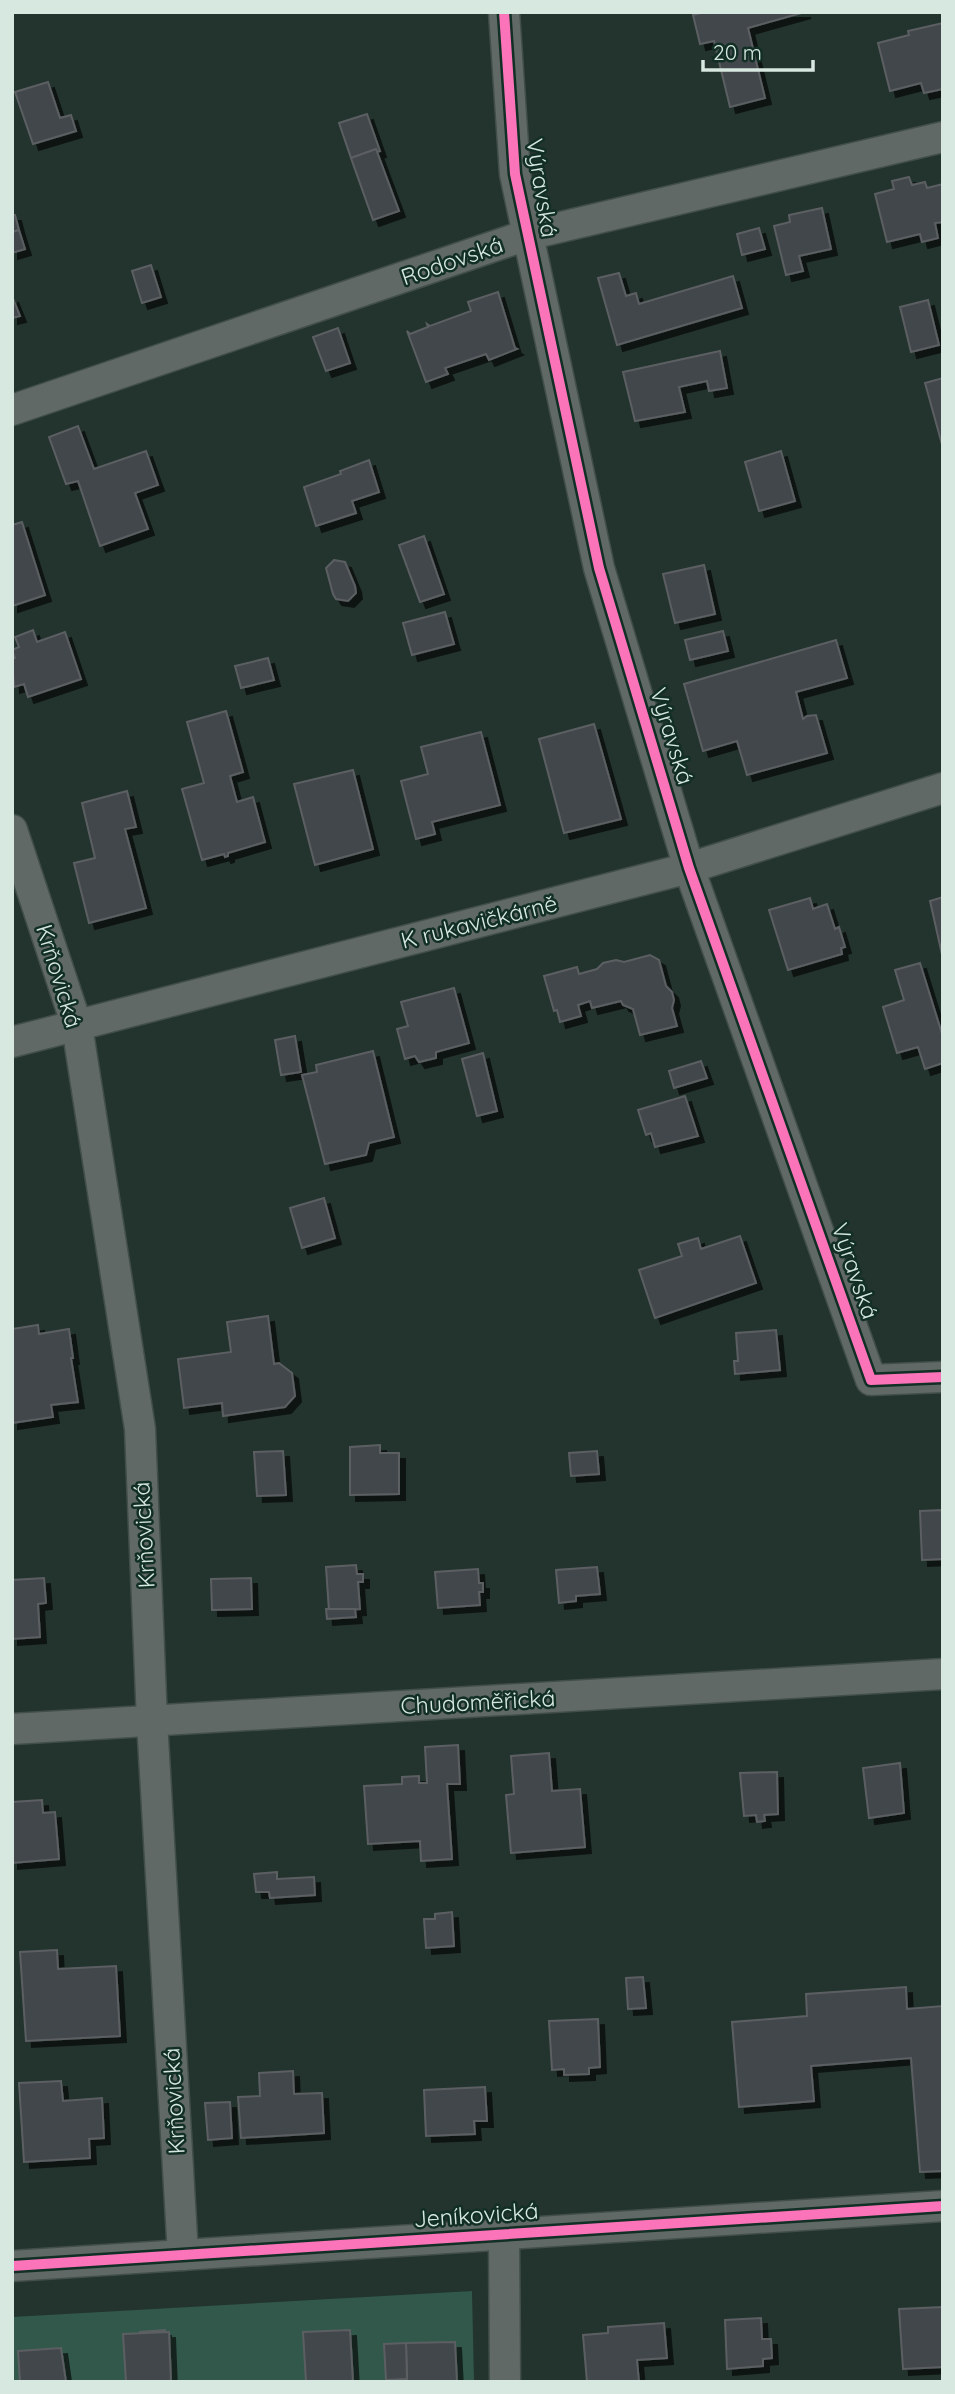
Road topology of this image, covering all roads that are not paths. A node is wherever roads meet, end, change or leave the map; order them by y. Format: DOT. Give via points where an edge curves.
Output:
graph roads {
  1 [pos="504,12"];
  2 [pos="943,137"];
  3 [pos="527,235"];
  4 [pos="12,410"];
  5 [pos="943,788"];
  6 [pos="12,830"];
  7 [pos="690,868"];
  8 [pos="77,1026"];
  9 [pos="12,1042"];
  10 [pos="943,1377"];
  11 [pos="943,1674"];
  12 [pos="152,1721"];
  13 [pos="12,1729"];
  14 [pos="943,2206"];
  15 [pos="504,2234"];
  16 [pos="183,2255"];
  17 [pos="12,2266"];
  18 [pos="505,2382"];
  1 -- 3 [label="street, Výravská" via="515,174"];
  2 -- 3 [label="street, Rodovská"];
  3 -- 4 [label="street, Rodovská"];
  3 -- 7 [label="street, Výravská" via="599,568"];
  5 -- 7 [label="street, K rukavičkárně"];
  6 -- 8 [label="street, Krňovická"];
  7 -- 8 [label="street, K rukavičkárně"];
  7 -- 10 [label="street, Výravská" via="871,1380"];
  8 -- 9 [label="street, K rukavičkárně"];
  8 -- 12 [label="street, Krňovická" via="139,1429"];
  11 -- 12 [label="street, Chudoměřická"];
  12 -- 13 [label="street, Chudoměřická"];
  12 -- 16 [label="street, Krňovická"];
  14 -- 15 [label="street, Jeníkovická"];
  15 -- 16 [label="street, Jeníkovická"];
  15 -- 18 [label="street"];
  16 -- 17 [label="street, Jeníkovická"];
}
